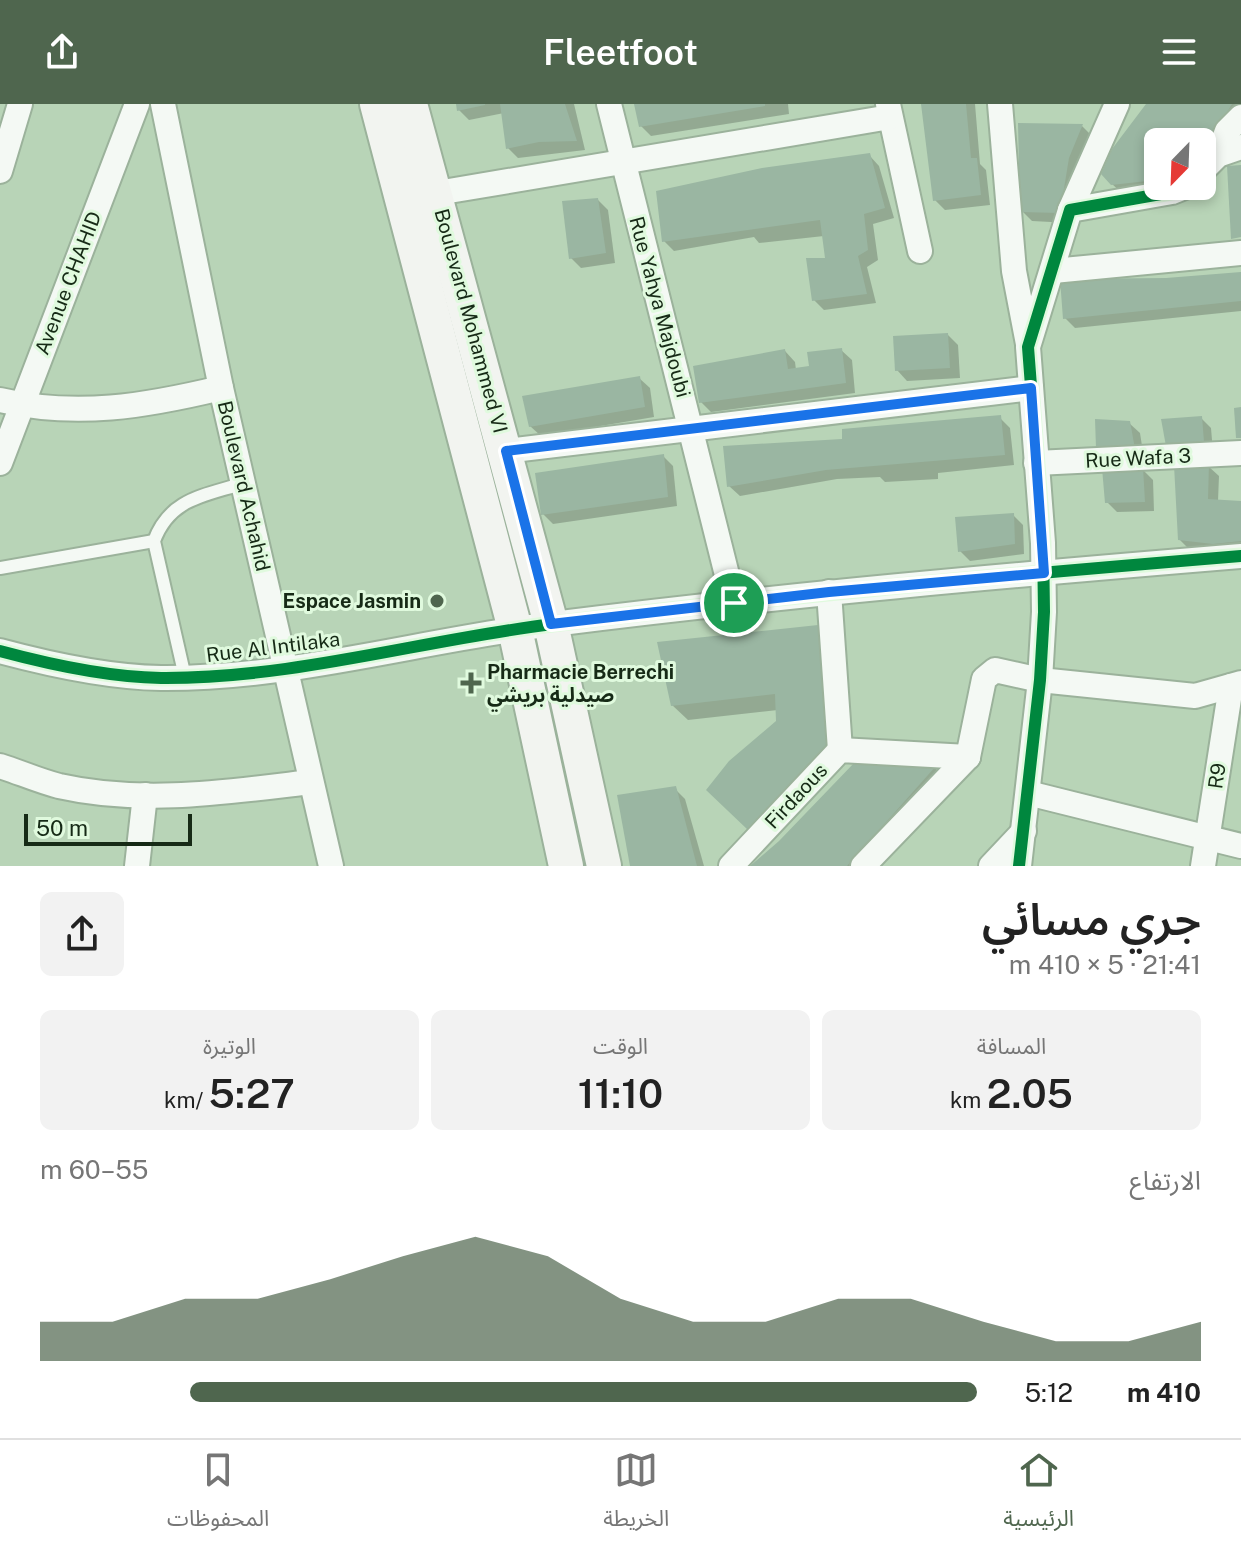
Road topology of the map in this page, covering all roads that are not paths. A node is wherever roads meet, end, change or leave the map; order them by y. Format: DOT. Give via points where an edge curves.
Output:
graph roads {
  1 [pos="20,104"];
  2 [pos="137,104"];
  3 [pos="163,104"];
  4 [pos="377,104"];
  5 [pos="410,104"];
  6 [pos="609,104"];
  7 [pos="1000,104"];
  8 [pos="1117,104"];
  9 [pos="889,110"];
  10 [pos="1241,117"];
  11 [pos="1220,158"];
  12 [pos="622,161"];
  13 [pos="0,171"];
  14 [pos="437,193"];
  15 [pos="1144,197"];
  16 [pos="1070,210"];
  17 [pos="920,251"];
  18 [pos="1241,253"];
  19 [pos="1053,271"];
  20 [pos="1028,347"];
  21 [pos="221,388"];
  22 [pos="1031,388"];
  23 [pos="10,402"];
  24 [pos="692,428"];
  25 [pos="506,451"];
  26 [pos="1241,453"];
  27 [pos="0,463"];
  28 [pos="1036,463"];
  29 [pos="244,483"];
  30 [pos="154,541"];
  31 [pos="1241,556"];
  32 [pos="0,568"];
  33 [pos="1044,573"];
  34 [pos="829,592"];
  35 [pos="734,603"];
  36 [pos="551,624"];
  37 [pos="515,629"];
  38 [pos="0,651"];
  39 [pos="285,669"];
  40 [pos="185,677"];
  41 [pos="1040,680"];
  42 [pos="1236,685"];
  43 [pos="840,750"];
  44 [pos="968,757"];
  45 [pos="0,766"];
  46 [pos="311,782"];
  47 [pos="1028,793"];
  48 [pos="145,795"];
  49 [pos="1024,831"];
  50 [pos="1208,839"];
  51 [pos="1241,846"];
  52 [pos="137,866"];
  53 [pos="331,866"];
  54 [pos="566,866"];
  55 [pos="604,866"];
  56 [pos="731,866"];
  57 [pos="863,866"];
  58 [pos="991,866"];
  59 [pos="1019,866"];
  60 [pos="1203,866"];
  1 -- 13 [label="street"];
  2 -- 23 [label="street, Avenue CHAHID"];
  3 -- 21 [label="street, Boulevard Achahid"];
  4 -- 37 [label="main road, Boulevard Mohammed VI"];
  5 -- 14 [label="main road, Boulevard Mohammed VI"];
  6 -- 12 [label="street, Rue Yahya Majdoubi"];
  7 -- 20 [label="street" via="1014,271"];
  8 -- 16 [label="street"];
  9 -- 12 [label="street"];
  9 -- 17 [label="street"];
  10 -- 11 [label="street" via="1227,131"];
  12 -- 14 [label="street"];
  12 -- 24 [label="street, Rue Yahya Majdoubi"];
  14 -- 25 [label="main road, Boulevard Mohammed VI"];
  15 -- 16 [label="street"];
  16 -- 19 [label="street"];
  18 -- 19 [label="street"];
  19 -- 20 [label="street"];
  20 -- 22 [label="street"];
  21 -- 23 [label="street" via="95,411"];
  21 -- 29 [label="street, Boulevard Achahid"];
  22 -- 24 [label="street"];
  22 -- 28 [label="street"];
  23 -- 27 [label="street, Avenue CHAHID"];
  24 -- 25 [label="street"];
  24 -- 35 [label="street, Rue Yahya Majdoubi"];
  25 -- 36 [label="main road, Boulevard Mohammed VI"];
  26 -- 28 [label="street, Rue Wafa 3"];
  28 -- 33 [label="street"];
  29 -- 30 [label="lane" via="175,508 162,519"];
  29 -- 39 [label="street, Boulevard Achahid"];
  30 -- 32 [label="lane"];
  30 -- 40 [label="lane"];
  31 -- 33 [label="street, Rue Al Intilaka"];
  33 -- 34 [label="street, Rue Al Intilaka"];
  33 -- 41 [label="street"];
  34 -- 35 [label="street, Rue Al Intilaka"];
  34 -- 43 [label="street"];
  35 -- 36 [label="street, Rue Al Intilaka"];
  36 -- 37 [label="street, Rue Al Intilaka"];
  36 -- 55 [label="main road, Boulevard Mohammed VI"];
  37 -- 39 [label="street, Rue Al Intilaka"];
  37 -- 54 [label="main road, Boulevard Mohammed VI"];
  38 -- 40 [label="street, Rue Al Intilaka" via="97,672"];
  39 -- 40 [label="street, Rue Al Intilaka"];
  39 -- 46 [label="street, Boulevard Achahid"];
  41 -- 42 [label="street" via="1195,696"];
  41 -- 44 [label="street" via="995,670 984,679"];
  41 -- 47 [label="street"];
  42 -- 50 [label="street, R9"];
  43 -- 44 [label="street, Firdaous"];
  43 -- 56 [label="street, Firdaous"];
  44 -- 57 [label="street"];
  45 -- 48 [label="street" via="57,786"];
  46 -- 48 [label="street" via="186,796"];
  46 -- 53 [label="street, Boulevard Achahid"];
  47 -- 49 [label="street"];
  47 -- 50 [label="street"];
  48 -- 52 [label="street"];
  49 -- 58 [label="street"];
  49 -- 59 [label="street"];
  50 -- 51 [label="street"];
  50 -- 60 [label="street, R9"];
}
